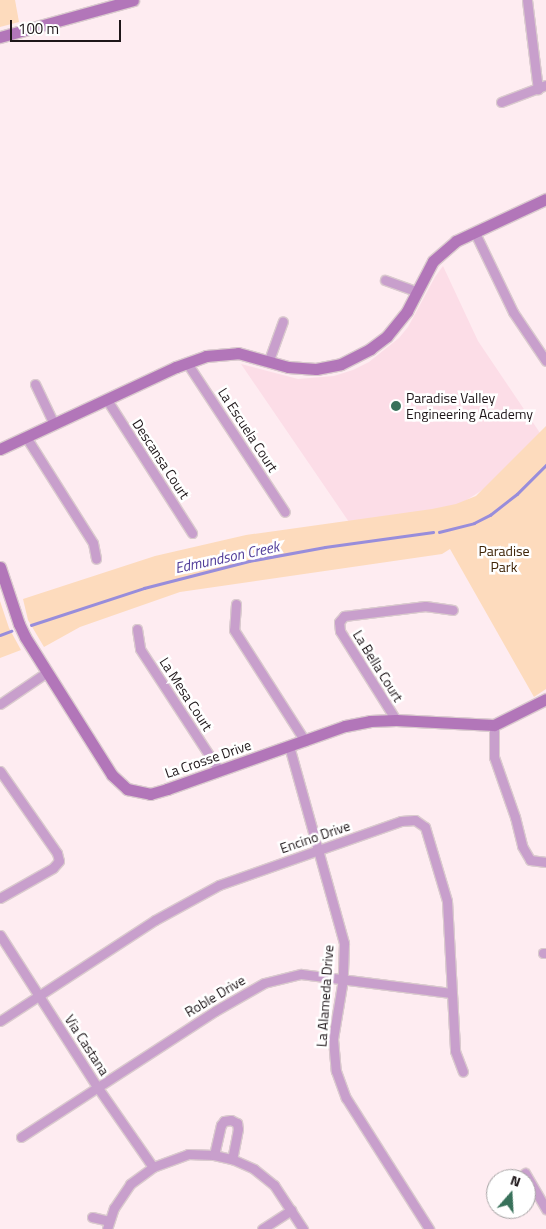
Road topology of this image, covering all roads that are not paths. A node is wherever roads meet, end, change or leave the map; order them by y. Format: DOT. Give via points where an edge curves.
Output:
graph roads {
  1 [pos="133,0"];
  2 [pos="528,0"];
  3 [pos="0,37"];
  4 [pos="542,87"];
  5 [pos="502,102"];
  6 [pos="546,199"];
  7 [pos="475,233"];
  8 [pos="385,280"];
  9 [pos="416,291"];
  10 [pos="283,321"];
  11 [pos="269,360"];
  12 [pos="546,361"];
  13 [pos="187,363"];
  14 [pos="35,384"];
  15 [pos="107,400"];
  16 [pos="54,424"];
  17 [pos="26,436"];
  18 [pos="0,449"];
  19 [pos="286,512"];
  20 [pos="192,533"];
  21 [pos="96,559"];
  22 [pos="0,567"];
  23 [pos="236,604"];
  24 [pos="453,610"];
  25 [pos="137,629"];
  26 [pos="47,672"];
  27 [pos="546,699"];
  28 [pos="0,704"];
  29 [pos="396,720"];
  30 [pos="494,725"];
  31 [pos="305,741"];
  32 [pos="289,746"];
  33 [pos="219,770"];
  34 [pos="0,771"];
  35 [pos="318,851"];
  36 [pos="546,862"];
  37 [pos="0,898"];
  38 [pos="0,935"];
  39 [pos="343,979"];
  40 [pos="451,993"];
  41 [pos="39,996"];
  42 [pos="0,1020"];
  43 [pos="463,1072"];
  44 [pos="98,1088"];
  45 [pos="21,1137"];
  46 [pos="214,1155"];
  47 [pos="232,1159"];
  48 [pos="153,1167"];
  49 [pos="536,1191"];
  50 [pos="546,1208"];
  51 [pos="291,1210"];
  52 [pos="92,1217"];
  53 [pos="108,1225"];
  54 [pos="262,1229"];
  55 [pos="304,1229"];
  56 [pos="429,1229"];
  1 -- 3 [label="street"];
  2 -- 4 [label="street"];
  4 -- 5 [label="street"];
  6 -- 7 [label="street"];
  7 -- 9 [label="street" via="456,241 433,262"];
  7 -- 12 [label="street" via="513,312"];
  8 -- 9 [label="street"];
  9 -- 11 [label="street" via="407,311 387,336 341,364 316,369 288,367"];
  10 -- 11 [label="street"];
  11 -- 13 [label="street" via="238,353 206,356"];
  13 -- 15 [label="street"];
  13 -- 19 [label="street, La Escuela Court"];
  14 -- 16 [label="street"];
  15 -- 16 [label="street"];
  15 -- 20 [label="street, Descansa Court"];
  16 -- 17 [label="street"];
  17 -- 18 [label="street"];
  17 -- 21 [label="street" via="93,543"];
  22 -- 26 [label="street, La Crosse Drive" via="19,624"];
  23 -- 31 [label="street" via="234,630"];
  24 -- 29 [label="street, La Bella Court" via="425,606 344,616 339,622 340,631"];
  25 -- 33 [label="street, La Mesa Court" via="140,649"];
  26 -- 28 [label="street"];
  26 -- 33 [label="street, La Crosse Drive" via="112,775 127,789 150,794"];
  27 -- 30 [label="street, La Crosse Drive"];
  29 -- 30 [label="street, La Crosse Drive"];
  29 -- 31 [label="street, La Crosse Drive" via="345,726"];
  30 -- 36 [label="street" via="494,757 522,846 530,860"];
  31 -- 32 [label="street, La Crosse Drive"];
  32 -- 33 [label="street, La Crosse Drive"];
  32 -- 35 [label="street, La Alameda Drive"];
  34 -- 37 [label="street" via="59,860 53,868"];
  35 -- 39 [label="street, La Alameda Drive" via="344,943"];
  35 -- 40 [label="street, Encino Drive" via="401,821 415,820 425,827 447,901"];
  35 -- 41 [label="street, Encino Drive" via="219,885 155,920"];
  38 -- 41 [label="street, Via Castana"];
  39 -- 40 [label="street, Roble Drive"];
  39 -- 44 [label="street, Roble Drive" via="301,974 264,983 215,1011"];
  39 -- 56 [label="street, La Alameda Drive" via="333,1039 336,1071 342,1089"];
  40 -- 43 [label="street, Encino Drive" via="455,1051"];
  41 -- 42 [label="street, Encino Drive"];
  41 -- 44 [label="street, Via Castana"];
  44 -- 45 [label="street, Roble Drive"];
  44 -- 48 [label="street, Via Castana"];
  46 -- 47 [label="street"];
  46 -- 47 [label="street" via="220,1125 231,1120 237,1123 238,1129"];
  46 -- 48 [label="street" via="188,1154"];
  47 -- 51 [label="street" via="254,1169 274,1186"];
  48 -- 53 [label="street" via="130,1184"];
  49 -- 50 [label="street"];
  51 -- 54 [label="street"];
  51 -- 55 [label="street"];
  52 -- 53 [label="street"];
}
